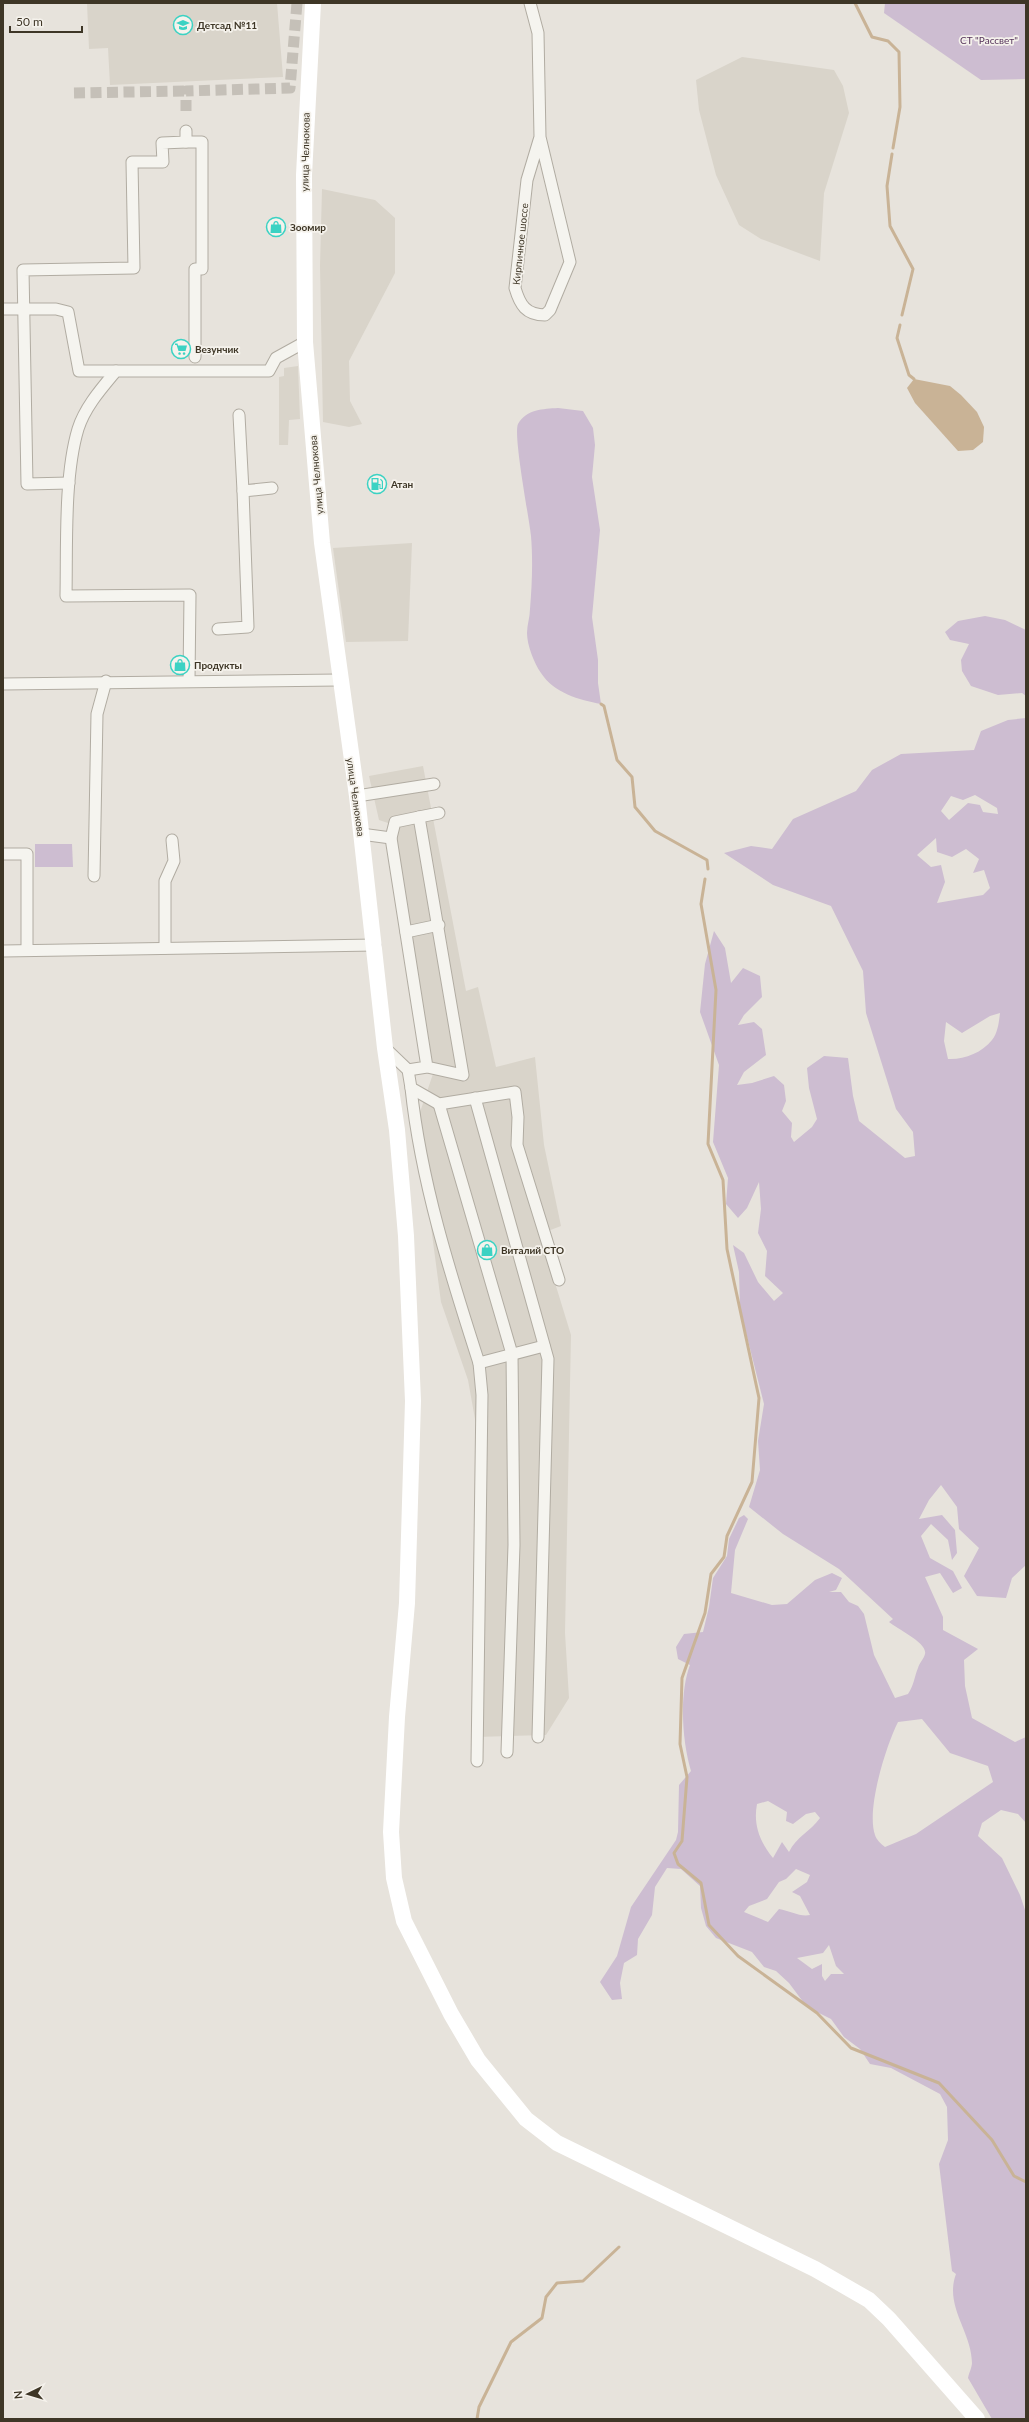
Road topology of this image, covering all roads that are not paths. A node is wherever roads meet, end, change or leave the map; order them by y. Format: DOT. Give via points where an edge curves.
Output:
graph roads {
  1 [pos="313,3"];
  2 [pos="530,3"];
  3 [pos="186,131"];
  4 [pos="540,137"];
  5 [pos="186,142"];
  6 [pos="3,309"];
  7 [pos="24,309"];
  8 [pos="305,342"];
  9 [pos="195,356"];
  10 [pos="116,371"];
  11 [pos="239,415"];
  12 [pos="69,483"];
  13 [pos="272,488"];
  14 [pos="243,491"];
  15 [pos="218,629"];
  16 [pos="189,680"];
  17 [pos="339,680"];
  18 [pos="106,681"];
  19 [pos="3,684"];
  20 [pos="434,784"];
  21 [pos="357,796"];
  22 [pos="439,813"];
  23 [pos="419,817"];
  24 [pos="361,834"];
  25 [pos="391,838"];
  26 [pos="172,840"];
  27 [pos="3,854"];
  28 [pos="94,876"];
  29 [pos="439,925"];
  30 [pos="406,932"];
  31 [pos="375,944"];
  32 [pos="165,948"];
  33 [pos="27,950"];
  34 [pos="3,951"];
  35 [pos="385,1048"];
  36 [pos="427,1067"];
  37 [pos="408,1070"];
  38 [pos="411,1088"];
  39 [pos="475,1098"];
  40 [pos="439,1104"];
  41 [pos="559,1280"];
  42 [pos="544,1346"];
  43 [pos="512,1354"];
  44 [pos="479,1363"];
  45 [pos="538,1737"];
  46 [pos="507,1752"];
  47 [pos="477,1761"];
  48 [pos="977,2419"];
  1 -- 8 [label="main road, улица Челнокова" via="304,175"];
  2 -- 4 [label="street, Кирпичное шоссе" via="538,33"];
  3 -- 5 [label="street"];
  4 -- 4 [label="street, Кирпичное шоссе" via="570,262 550,310 545,316 533,315 520,304 515,288 527,180"];
  5 -- 7 [label="street" via="162,143 162,162 132,162 134,268 24,270"];
  5 -- 9 [label="street" via="202,142 202,269 195,269"];
  6 -- 7 [label="street"];
  7 -- 10 [label="street" via="56,308 68,312 79,371"];
  7 -- 12 [label="street" via="26,484"];
  8 -- 10 [label="street" via="276,358 269,371"];
  8 -- 17 [label="main road, улица Челнокова" via="322,543"];
  10 -- 12 [label="street" via="94,397 78,429"];
  11 -- 14 [label="street"];
  12 -- 16 [label="street" via="66,596 190,595"];
  13 -- 14 [label="street"];
  14 -- 15 [label="street" via="248,627"];
  16 -- 17 [label="street"];
  16 -- 18 [label="street"];
  17 -- 21 [label="main road, улица Челнокова"];
  18 -- 19 [label="street"];
  18 -- 28 [label="street" via="97,714"];
  20 -- 21 [label="street"];
  21 -- 24 [label="main road, улица Челнокова"];
  22 -- 23 [label="street"];
  23 -- 25 [label="street" via="395,822"];
  23 -- 29 [label="street"];
  24 -- 25 [label="street"];
  24 -- 31 [label="main road, улица Челнокова"];
  25 -- 30 [label="street"];
  26 -- 32 [label="street" via="174,861 165,881"];
  27 -- 33 [label="street" via="28,854"];
  29 -- 30 [label="street"];
  29 -- 36 [label="street" via="462,1075"];
  30 -- 36 [label="street"];
  31 -- 32 [label="street"];
  31 -- 35 [label="main road, улица Челнокова"];
  32 -- 33 [label="street"];
  33 -- 34 [label="street"];
  35 -- 37 [label="street"];
  35 -- 48 [label="main road, улица Челнокова" via="397,1130 406,1236 413,1401 407,1603 397,1717 391,1832 394,1878 404,1920 451,2014 478,2060 526,2119 557,2143 815,2269 869,2300 889,2319"];
  36 -- 37 [label="street"];
  37 -- 38 [label="street"];
  38 -- 40 [label="street"];
  38 -- 44 [label="street" via="415,1128 445,1259"];
  39 -- 40 [label="street"];
  39 -- 41 [label="street" via="516,1092 517,1145"];
  39 -- 42 [label="street"];
  40 -- 43 [label="street"];
  42 -- 43 [label="street"];
  42 -- 45 [label="street" via="548,1359"];
  43 -- 44 [label="street"];
  43 -- 46 [label="street" via="514,1545"];
  44 -- 47 [label="street" via="482,1395"];
}
